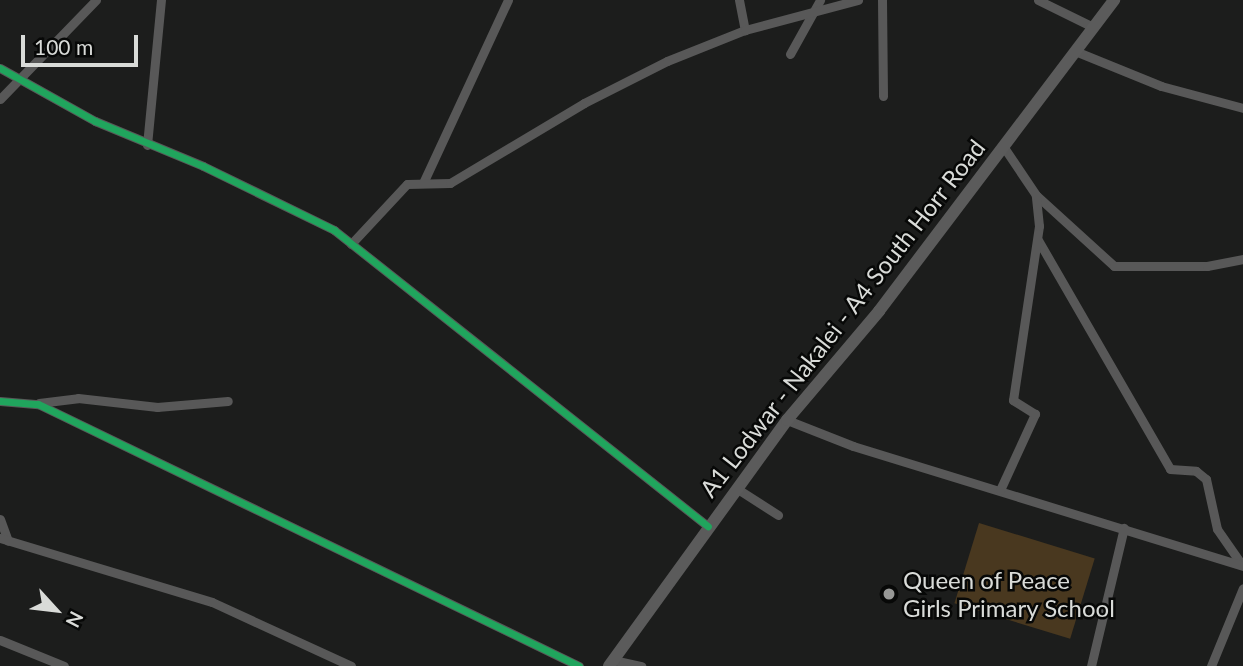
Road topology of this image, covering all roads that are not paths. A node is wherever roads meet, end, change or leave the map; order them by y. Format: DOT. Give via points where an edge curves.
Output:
graph roads {
  1 [pos="96,0"];
  2 [pos="161,0"];
  3 [pos="508,0"];
  4 [pos="739,0"];
  5 [pos="858,0"];
  6 [pos="882,0"];
  7 [pos="1038,0"];
  8 [pos="1114,0"];
  9 [pos="818,4"];
  10 [pos="1093,27"];
  11 [pos="745,30"];
  12 [pos="1075,51"];
  13 [pos="790,54"];
  14 [pos="0,68"];
  15 [pos="22,77"];
  16 [pos="883,96"];
  17 [pos="0,99"];
  18 [pos="1243,108"];
  19 [pos="147,145"];
  20 [pos="1003,146"];
  21 [pos="423,183"];
  22 [pos="1036,195"];
  23 [pos="1038,240"];
  24 [pos="351,244"];
  25 [pos="1243,259"];
  26 [pos="0,401"];
  27 [pos="228,401"];
  28 [pos="38,404"];
  29 [pos="787,420"];
  30 [pos="736,488"];
  31 [pos="1000,490"];
  32 [pos="778,515"];
  33 [pos="0,519"];
  34 [pos="708,527"];
  35 [pos="1124,528"];
  36 [pos="4,539"];
  37 [pos="1243,566"];
  38 [pos="1243,588"];
  39 [pos="1239,610"];
  40 [pos="0,639"];
  41 [pos="611,663"];
  42 [pos="64,666"];
  43 [pos="351,666"];
  44 [pos="579,666"];
  45 [pos="641,666"];
  46 [pos="1091,666"];
  47 [pos="1211,666"];
  1 -- 15 [label="street"];
  2 -- 19 [label="street"];
  3 -- 21 [label="street"];
  4 -- 11 [label="street"];
  5 -- 9 [label="street"];
  6 -- 16 [label="street"];
  7 -- 10 [label="street"];
  8 -- 10 [label="main road, A1 Lodwar - Nakalei - A4 South Horr Road"];
  9 -- 11 [label="street"];
  9 -- 13 [label="street"];
  10 -- 12 [label="main road, A1 Lodwar - Nakalei - A4 South Horr Road"];
  11 -- 21 [label="street" via="667,61 584,103 450,183"];
  12 -- 18 [label="street" via="1161,86"];
  12 -- 20 [label="main road, A1 Lodwar - Nakalei - A4 South Horr Road"];
  14 -- 15 [label="street"];
  15 -- 17 [label="street"];
  15 -- 19 [label="street" via="95,121"];
  19 -- 24 [label="street" via="227,178 334,230"];
  20 -- 22 [label="street"];
  20 -- 29 [label="main road, A1 Lodwar - Nakalei - A4 South Horr Road" via="879,311"];
  21 -- 24 [label="street" via="407,184"];
  22 -- 23 [label="street"];
  22 -- 25 [label="street" via="1114,266 1207,266"];
  23 -- 31 [label="street" via="1013,400 1035,414"];
  23 -- 37 [label="street" via="1170,469 1196,471 1206,479 1217,530"];
  24 -- 34 [label="street"];
  26 -- 28 [label="street"];
  27 -- 28 [label="street" via="157,407 78,398"];
  28 -- 44 [label="street"];
  29 -- 30 [label="main road, A1 Lodwar - Nakalei - A4 South Horr Road"];
  29 -- 31 [label="street" via="853,446"];
  30 -- 32 [label="street"];
  30 -- 34 [label="main road, A1 Lodwar - Nakalei - A4 South Horr Road"];
  31 -- 35 [label="street"];
  33 -- 36 [label="street"];
  34 -- 41 [label="main road, A1 Lodwar - Nakalei - A4 South Horr Road"];
  35 -- 37 [label="street"];
  35 -- 46 [label="street"];
  36 -- 43 [label="street" via="212,602"];
  38 -- 39 [label="street"];
  39 -- 47 [label="street"];
  40 -- 42 [label="street"];
  41 -- 45 [label="street"];
}
